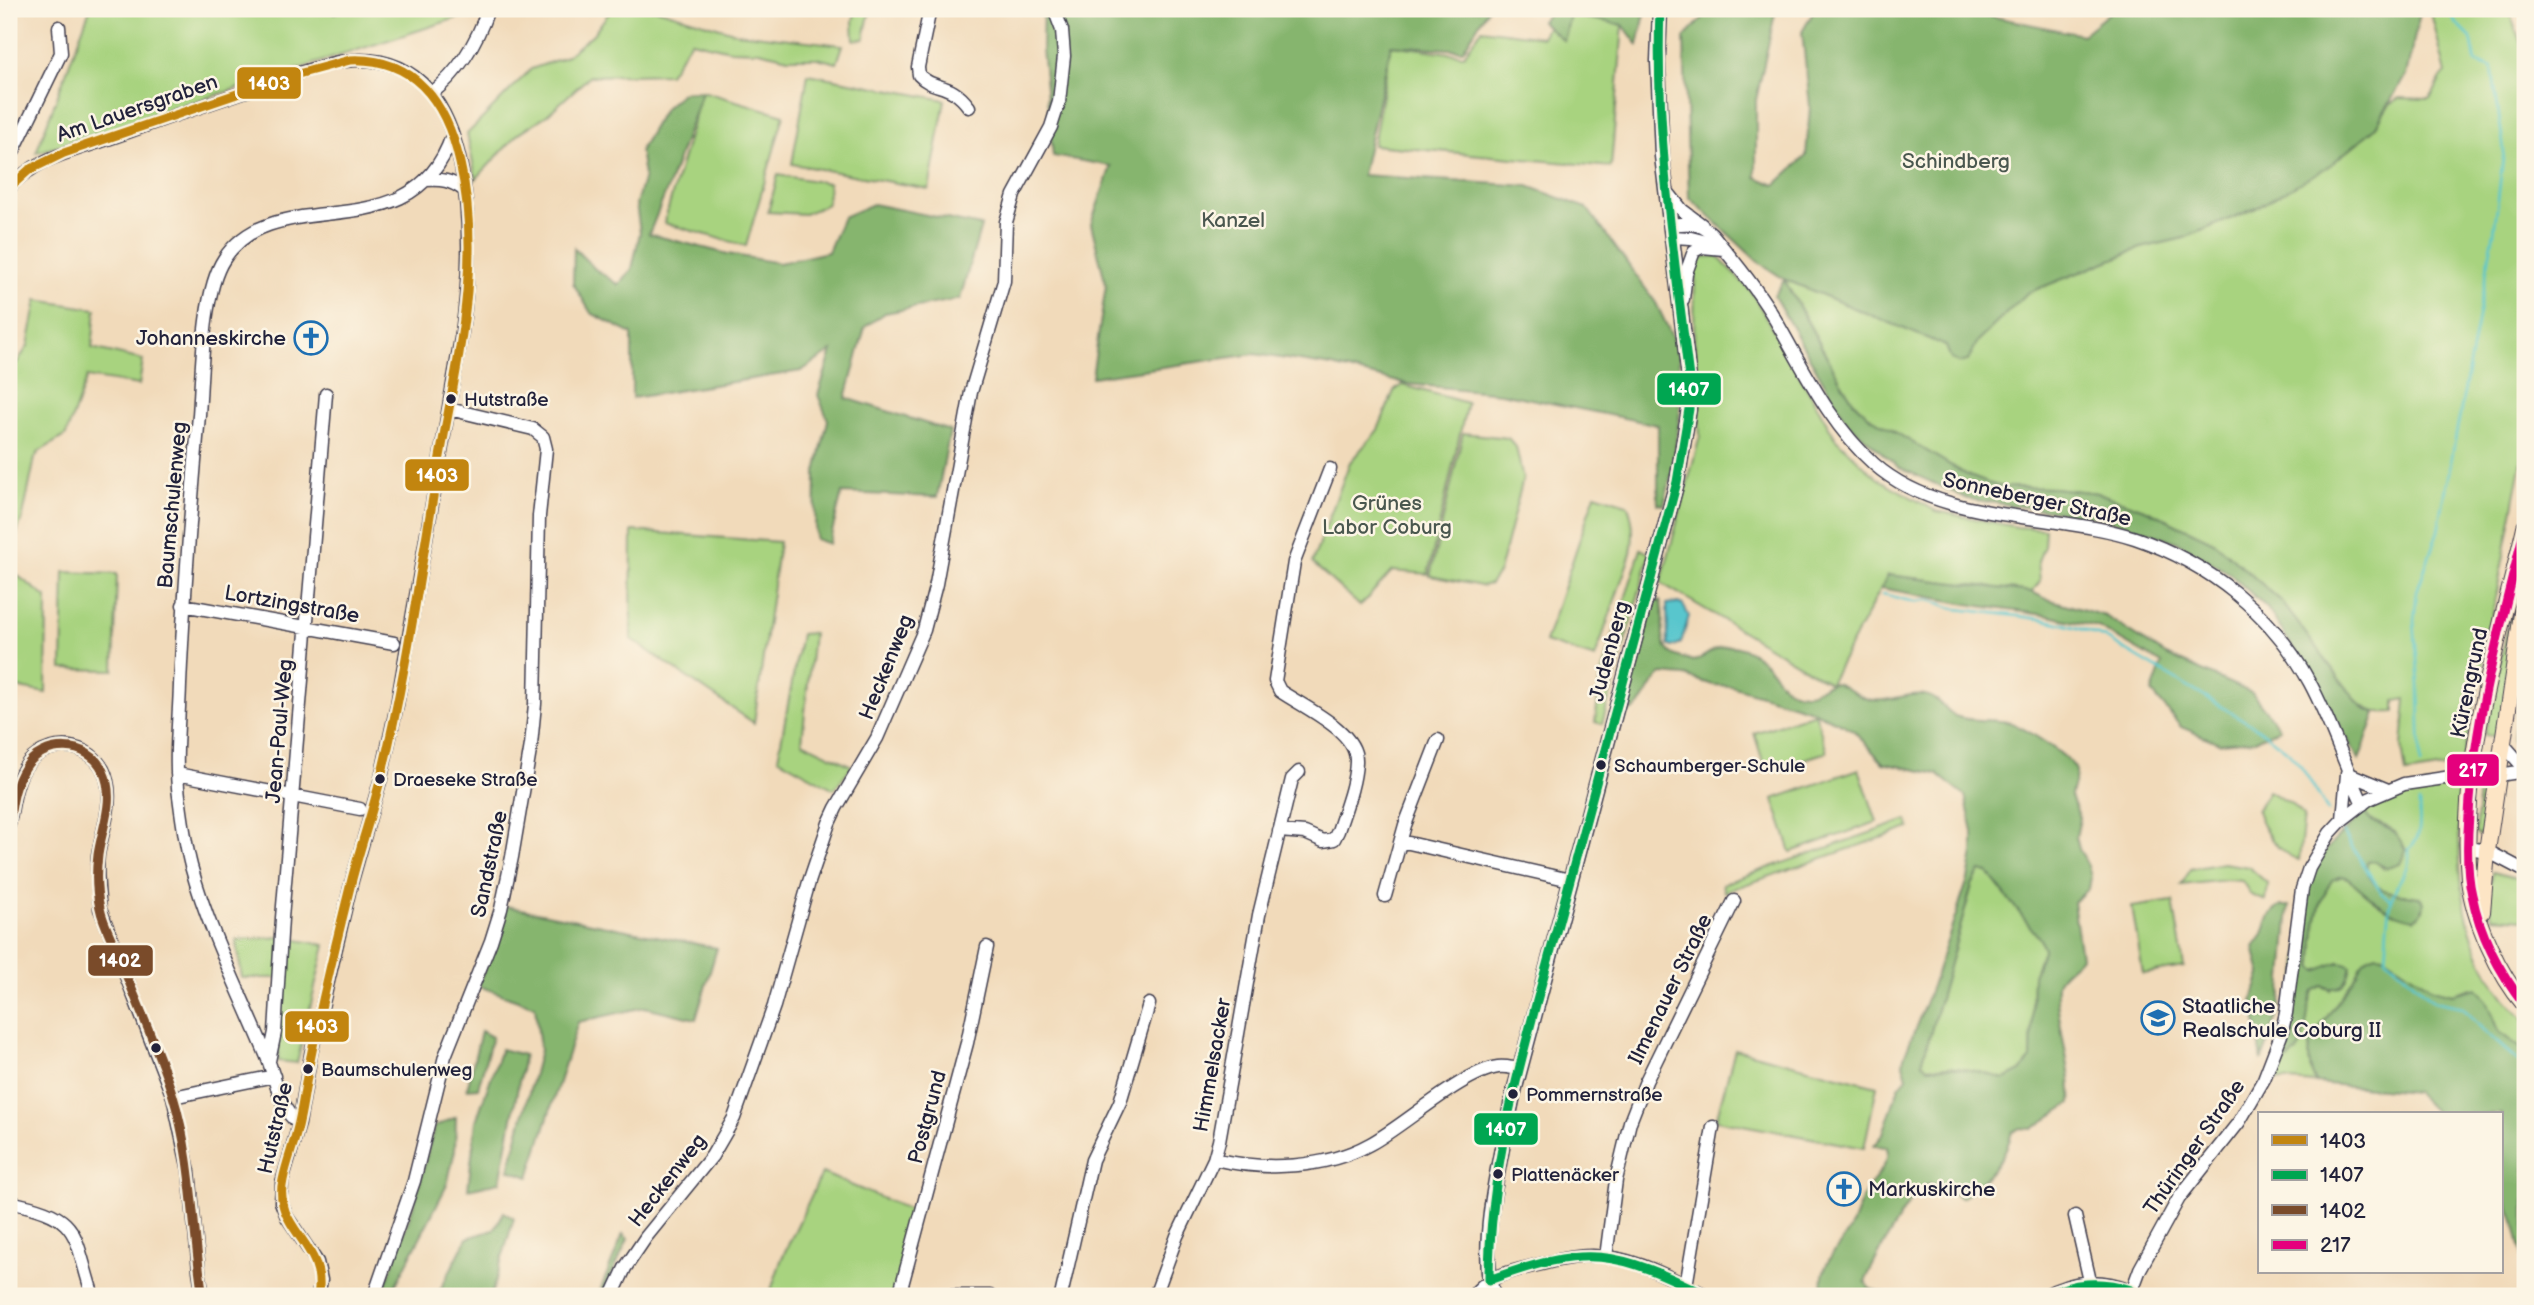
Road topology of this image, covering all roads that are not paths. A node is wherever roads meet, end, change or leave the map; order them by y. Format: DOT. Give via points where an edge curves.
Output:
graph roads {
  1 [pos="488,9"];
  2 [pos="930,9"];
  3 [pos="1054,9"];
  4 [pos="1660,9"];
  5 [pos="59,27"];
  6 [pos="432,93"];
  7 [pos="969,107"];
  8 [pos="452,135"];
  9 [pos="9,160"];
  10 [pos="9,171"];
  11 [pos="426,180"];
  12 [pos="10,186"];
  13 [pos="464,190"];
  14 [pos="1666,190"];
  15 [pos="1671,231"];
  16 [pos="1710,232"];
  17 [pos="1724,249"];
  18 [pos="1681,320"];
  19 [pos="326,400"];
  20 [pos="449,409"];
  21 [pos="1330,469"];
  22 [pos="2525,527"];
  23 [pos="2525,593"];
  24 [pos="183,605"];
  25 [pos="307,626"];
  26 [pos="394,643"];
  27 [pos="2520,660"];
  28 [pos="1438,740"];
  29 [pos="2503,744"];
  30 [pos="2525,770"];
  31 [pos="1299,772"];
  32 [pos="2347,773"];
  33 [pos="2498,773"];
  34 [pos="177,774"];
  35 [pos="2473,775"];
  36 [pos="2388,790"];
  37 [pos="292,797"];
  38 [pos="2366,801"];
  39 [pos="360,809"];
  40 [pos="2343,818"];
  41 [pos="9,824"];
  42 [pos="1279,831"];
  43 [pos="1400,843"];
  44 [pos="2469,848"];
  45 [pos="2487,851"];
  46 [pos="2525,871"];
  47 [pos="1570,880"];
  48 [pos="1385,896"];
  49 [pos="1734,901"];
  50 [pos="2484,931"];
  51 [pos="987,947"];
  52 [pos="1149,1004"];
  53 [pos="2525,1005"];
  54 [pos="267,1057"];
  55 [pos="1519,1069"];
  56 [pos="274,1076"];
  57 [pos="173,1097"];
  58 [pos="299,1124"];
  59 [pos="1713,1127"];
  60 [pos="1214,1158"];
  61 [pos="9,1202"];
  62 [pos="2075,1216"];
  63 [pos="1606,1257"];
  64 [pos="1489,1280"];
  65 [pos="2091,1281"];
  66 [pos="1686,1286"];
  67 [pos="2130,1293"];
  68 [pos="93,1296"];
  69 [pos="203,1296"];
  70 [pos="318,1296"];
  71 [pos="374,1296"];
  72 [pos="612,1296"];
  73 [pos="899,1296"];
  74 [pos="949,1296"];
  75 [pos="990,1296"];
  76 [pos="1061,1296"];
  77 [pos="1155,1296"];
  78 [pos="1473,1296"];
  79 [pos="1493,1296"];
  80 [pos="1708,1296"];
  81 [pos="2044,1296"];
  1 -- 6 [label="street" via="463,61"];
  2 -- 7 [label="street" via="919,75 960,94"];
  3 -- 72 [label="street, Heckenweg" via="1064,56 1059,102 1051,127 1014,195 1006,222 1004,281 971,392 924,630 877,738 829,823 769,1021 734,1118 712,1156 646,1237"];
  4 -- 14 [label="street, Judenberg" via="1658,61"];
  5 -- 9 [label="street, Am Lauersgraben" via="61,53"];
  6 -- 8 [label="street, Am Lauersgraben"];
  6 -- 12 [label="street, Am Lauersgraben" via="403,69 384,63 359,60 335,64 50,158"];
  8 -- 11 [label="street, Baumschulenweg" via="444,158"];
  8 -- 13 [label="street, Hutstraße"];
  10 -- 12 [label="street, Am Lauersgraben"];
  11 -- 13 [label="street" via="441,179"];
  11 -- 24 [label="street, Baumschulenweg" via="408,193 366,209 283,220 256,229 222,261 205,335"];
  13 -- 20 [label="street, Hutstraße" via="468,294"];
  14 -- 15 [label="street, Judenberg"];
  14 -- 16 [label="street, Sonneberger Straße"];
  15 -- 16 [label="street" via="1692,224"];
  15 -- 17 [label="street"];
  15 -- 18 [label="street, Judenberg"];
  16 -- 17 [label="street, Sonneberger Straße"];
  17 -- 18 [label="street" via="1702,247 1691,256"];
  17 -- 32 [label="street, Sonneberger Straße" via="1750,280 1847,437 1874,464 1900,482 1939,499 2118,533 2166,551 2210,575 2262,617 2298,663 2323,709"];
  18 -- 47 [label="street, Judenberg" via="1689,378 1682,459"];
  19 -- 25 [label="street, Jean-Paul-Weg"];
  20 -- 58 [label="street, Hutstraße" via="397,705 351,884"];
  20 -- 71 [label="street, Sandstraße" via="533,429 545,442 535,705 501,909 445,1056 414,1181"];
  21 -- 42 [label="street" via="1294,562 1275,681 1280,691 1344,734 1355,752 1355,775 1334,839 1323,841 1305,833"];
  22 -- 35 [label="main road, Kürengrund" via="2484,705"];
  23 -- 27 [label="main road, Kürengrund"];
  24 -- 25 [label="street, Lortzingstraße"];
  24 -- 34 [label="street, Baumschulenweg"];
  25 -- 26 [label="street, Lortzingstraße"];
  25 -- 37 [label="street, Jean-Paul-Weg"];
  27 -- 29 [label="main road, Kürengrund"];
  28 -- 43 [label="street"];
  29 -- 30 [label="street"];
  29 -- 33 [label="main road, Kürengrund"];
  30 -- 33 [label="street, Thüringer Straße"];
  31 -- 42 [label="street, Himmelsacker" via="1292,779"];
  32 -- 36 [label="street"];
  32 -- 38 [label="street, Sonneberger Straße"];
  32 -- 40 [label="street, Sonneberger Straße"];
  33 -- 35 [label="street, Thüringer Straße"];
  33 -- 45 [label="main road, Kürengrund"];
  34 -- 37 [label="street"];
  34 -- 54 [label="street, Baumschulenweg" via="192,869"];
  35 -- 36 [label="street, Thüringer Straße"];
  35 -- 44 [label="main road, Kürengrund"];
  36 -- 38 [label="street, Thüringer Straße"];
  37 -- 39 [label="street"];
  37 -- 54 [label="street, Jean-Paul-Weg" via="275,1032"];
  38 -- 40 [label="street, Thüringer Straße"];
  40 -- 67 [label="street, Thüringer Straße" via="2319,849 2302,889 2286,1013 2264,1079 2239,1122 2179,1198"];
  41 -- 57 [label="street" via="22,773 38,755 72,747 92,756 102,767 108,788 98,858 100,909"];
  42 -- 60 [label="street, Himmelsacker" via="1258,915"];
  43 -- 47 [label="street"];
  43 -- 48 [label="street"];
  44 -- 45 [label="street"];
  44 -- 50 [label="main road, Kürengrund" via="2469,881"];
  45 -- 46 [label="street"];
  45 -- 50 [label="main road, Kürengrund"];
  47 -- 55 [label="street, Judenberg"];
  49 -- 63 [label="street, Ilmenauer Straße" via="1633,1113 1616,1180"];
  50 -- 53 [label="main road, Kürengrund" via="2504,978"];
  51 -- 73 [label="street, Postgrund" via="967,1043"];
  52 -- 76 [label="street" via="1120,1102 1092,1160"];
  54 -- 56 [label="street, Baumschulenweg"];
  55 -- 60 [label="street" via="1486,1070 1371,1144 1334,1158 1281,1166"];
  55 -- 64 [label="street, Judenberg" via="1497,1174"];
  56 -- 57 [label="street"];
  56 -- 58 [label="street, Baumschulenweg" via="288,1114"];
  57 -- 69 [label="street" via="189,1171"];
  58 -- 70 [label="street, Hutstraße" via="282,1182 281,1202 317,1262"];
  59 -- 66 [label="street"];
  60 -- 77 [label="street, Himmelsacker"];
  61 -- 68 [label="street" via="48,1212 68,1224"];
  62 -- 65 [label="street"];
  63 -- 64 [label="street" via="1560,1260"];
  63 -- 66 [label="street" via="1647,1267"];
  64 -- 78 [label="street"];
  64 -- 79 [label="street, Judenberg"];
  65 -- 67 [label="street" via="2111,1282"];
  65 -- 81 [label="street"];
  66 -- 80 [label="street"];
  74 -- 75 [label="street"];
}
